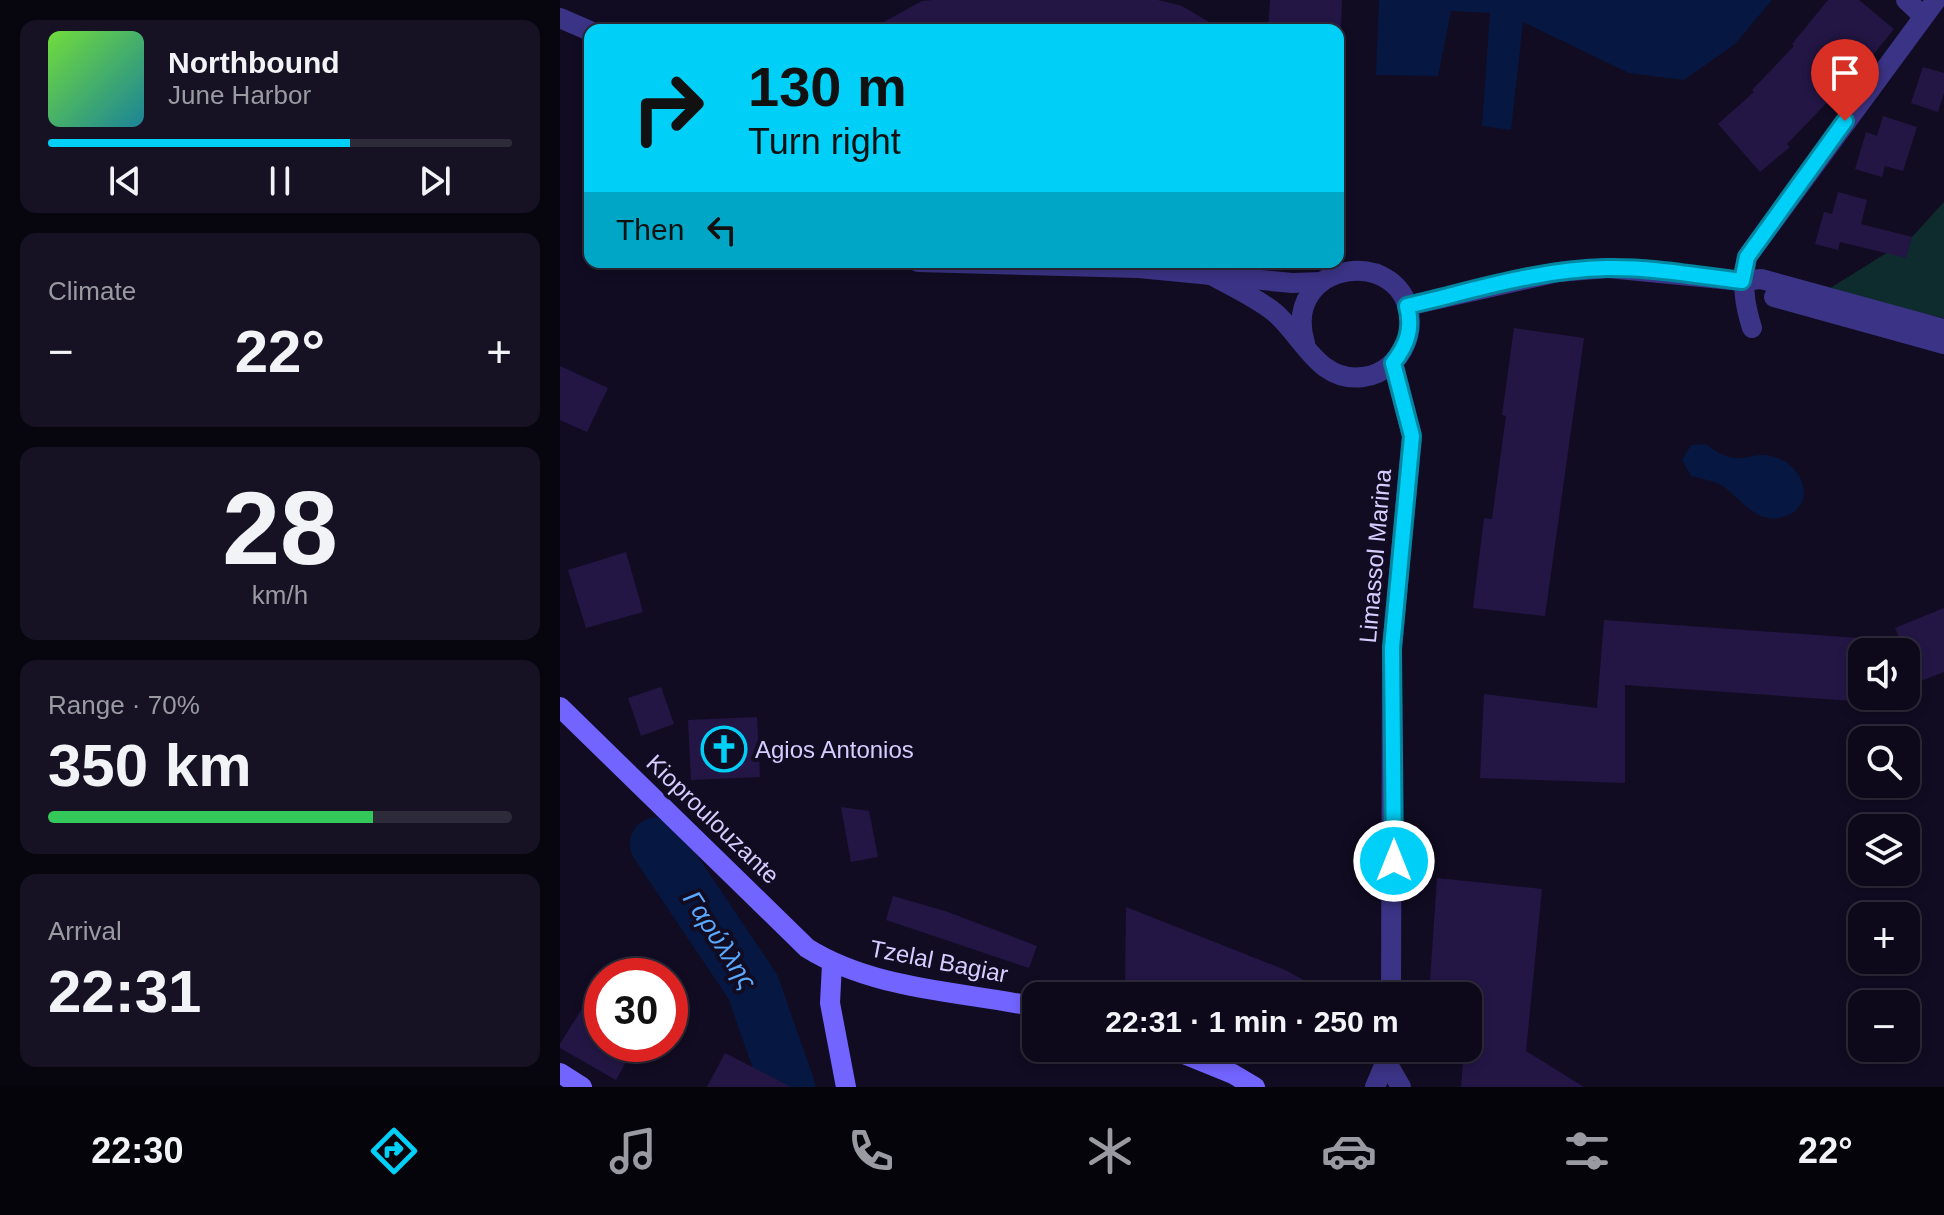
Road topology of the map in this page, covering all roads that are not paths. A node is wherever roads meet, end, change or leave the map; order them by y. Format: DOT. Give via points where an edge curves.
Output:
graph roads {
  1 [pos="1906,0"];
  2 [pos="1930,8"];
  3 [pos="560,18"];
  4 [pos="584,28"];
  5 [pos="1146,268"];
  6 [pos="1211,275"];
  7 [pos="1742,281"];
  8 [pos="1321,282"];
  9 [pos="1407,306"];
  10 [pos="1752,328"];
  11 [pos="1944,329"];
  12 [pos="1305,343"];
  13 [pos="1944,344"];
  14 [pos="1393,363"];
  15 [pos="560,707"];
  16 [pos="832,964"];
  17 [pos="1391,982"];
  18 [pos="1022,1004"];
  19 [pos="1203,1062"];
  20 [pos="1383,1062"];
  21 [pos="1390,1062"];
  22 [pos="560,1073"];
  23 [pos="582,1087"];
  24 [pos="846,1087"];
  25 [pos="1255,1087"];
  26 [pos="1375,1087"];
  27 [pos="1401,1087"];
  1 -- 2 [label="street"];
  2 -- 7 [label="street" via="1747,257"];
  3 -- 4 [label="street"];
  5 -- 6 [label="street"];
  6 -- 8 [label="street"];
  6 -- 12 [label="street" via="1272,310"];
  7 -- 9 [label="street" via="1595,269 1519,279"];
  7 -- 10 [label="street"];
  7 -- 11 [label="street" via="1761,279"];
  7 -- 13 [label="street" via="1758,293"];
  8 -- 9 [label="street" via="1344,271 1368,271 1392,284"];
  8 -- 12 [label="street" via="1303,310"];
  9 -- 14 [label="street" via="1408,339"];
  12 -- 14 [label="street" via="1314,359 1338,375 1367,377"];
  14 -- 17 [label="street, Limassol Marina" via="1412,436 1392,648"];
  15 -- 16 [label="main road, Kioproulouzante" via="807,948"];
  16 -- 18 [label="main road, Tzelal Bagiar" via="885,980"];
  16 -- 24 [label="main road" via="830,1003"];
  19 -- 25 [label="main road"];
  20 -- 26 [label="street"];
  21 -- 27 [label="street"];
  22 -- 23 [label="main road"];
}
